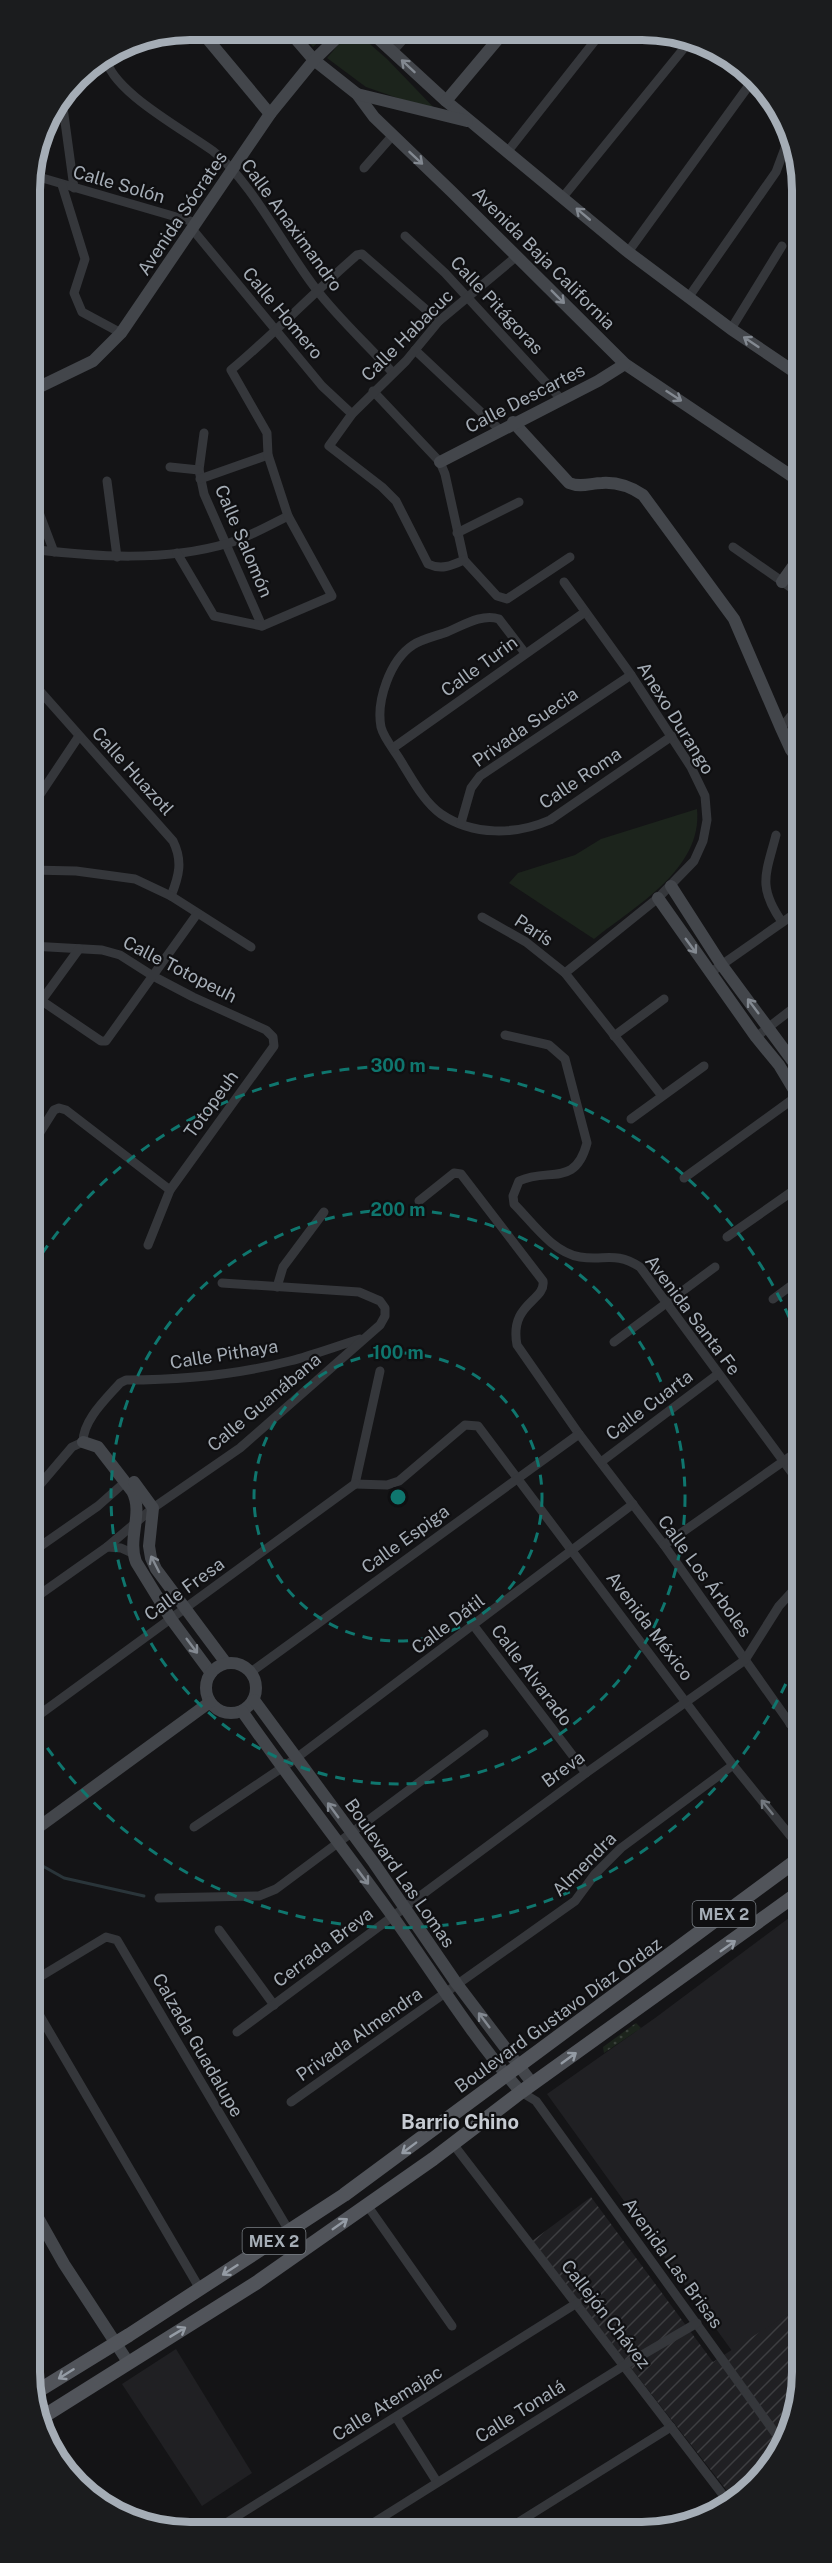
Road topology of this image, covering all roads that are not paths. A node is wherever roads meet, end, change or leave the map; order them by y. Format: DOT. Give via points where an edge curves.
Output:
graph roads {
  1 [pos="497,40"];
  2 [pos="595,40"];
  3 [pos="209,41"];
  4 [pos="297,41"];
  5 [pos="334,41"];
  6 [pos="380,41"];
  7 [pos="403,41"];
  8 [pos="685,47"];
  9 [pos="392,52"];
  10 [pos="314,60"];
  11 [pos="108,65"];
  12 [pos="749,85"];
  13 [pos="357,94"];
  14 [pos="446,101"];
  15 [pos="64,111"];
  16 [pos="270,114"];
  17 [pos="473,123"];
  18 [pos="393,135"];
  19 [pos="785,147"];
  20 [pos="508,151"];
  21 [pos="364,168"];
  22 [pos="232,169"];
  23 [pos="41,178"];
  24 [pos="62,185"];
  25 [pos="74,188"];
  26 [pos="563,197"];
  27 [pos="195,227"];
  28 [pos="405,236"];
  29 [pos="782,246"];
  30 [pos="628,252"];
  31 [pos="517,256"];
  32 [pos="316,290"];
  33 [pos="468,297"];
  34 [pos="688,298"];
  35 [pos="439,321"];
  36 [pos="731,329"];
  37 [pos="277,332"];
  38 [pos="121,333"];
  39 [pos="415,351"];
  40 [pos="625,364"];
  41 [pos="792,370"];
  42 [pos="393,372"];
  43 [pos="41,386"];
  44 [pos="373,391"];
  45 [pos="561,399"];
  46 [pos="352,414"];
  47 [pos="513,422"];
  48 [pos="500,430"];
  49 [pos="204,433"];
  50 [pos="268,455"];
  51 [pos="440,462"];
  52 [pos="170,467"];
  53 [pos="199,475"];
  54 [pos="792,476"];
  55 [pos="107,481"];
  56 [pos="519,502"];
  57 [pos="288,516"];
  58 [pos="41,518"];
  59 [pos="457,533"];
  60 [pos="226,544"];
  61 [pos="733,547"];
  62 [pos="41,550"];
  63 [pos="54,552"];
  64 [pos="177,553"];
  65 [pos="570,556"];
  66 [pos="117,557"];
  67 [pos="464,560"];
  68 [pos="792,569"];
  69 [pos="564,582"];
  70 [pos="782,582"];
  71 [pos="792,589"];
  72 [pos="585,612"];
  73 [pos="262,626"];
  74 [pos="525,653"];
  75 [pos="631,675"];
  76 [pos="41,692"];
  77 [pos="792,715"];
  78 [pos="781,728"];
  79 [pos="672,735"];
  80 [pos="79,736"];
  81 [pos="393,748"];
  82 [pos="792,751"];
  83 [pos="41,793"];
  84 [pos="461,823"];
  85 [pos="776,835"];
  86 [pos="41,870"];
  87 [pos="671,886"];
  88 [pos="171,896"];
  89 [pos="658,898"];
  90 [pos="197,914"];
  91 [pos="792,916"];
  92 [pos="482,917"];
  93 [pos="782,922"];
  94 [pos="250,946"];
  95 [pos="41,947"];
  96 [pos="80,949"];
  97 [pos="721,964"];
  98 [pos="565,973"];
  99 [pos="710,973"];
  100 [pos="153,976"];
  101 [pos="664,999"];
  102 [pos="42,1001"];
  103 [pos="792,1009"];
  104 [pos="769,1027"];
  105 [pos="505,1035"];
  106 [pos="614,1035"];
  107 [pos="756,1036"];
  108 [pos="273,1037"];
  109 [pos="792,1059"];
  110 [pos="704,1066"];
  111 [pos="792,1085"];
  112 [pos="662,1096"];
  113 [pos="792,1101"];
  114 [pos="631,1119"];
  115 [pos="41,1130"];
  116 [pos="684,1178"];
  117 [pos="170,1190"];
  118 [pos="792,1192"];
  119 [pos="419,1201"];
  120 [pos="324,1212"];
  121 [pos="728,1237"];
  122 [pos="148,1245"];
  123 [pos="715,1267"];
  124 [pos="222,1283"];
  125 [pos="792,1285"];
  126 [pos="277,1287"];
  127 [pos="773,1299"];
  128 [pos="666,1303"];
  129 [pos="365,1337"];
  130 [pos="614,1342"];
  131 [pos="380,1371"];
  132 [pos="717,1374"];
  133 [pos="579,1434"];
  134 [pos="83,1442"];
  135 [pos="791,1456"];
  136 [pos="601,1462"];
  137 [pos="784,1462"];
  138 [pos="112,1465"];
  139 [pos="791,1472"];
  140 [pos="518,1478"];
  141 [pos="125,1482"];
  142 [pos="41,1483"];
  143 [pos="355,1484"];
  144 [pos="633,1504"];
  145 [pos="153,1508"];
  146 [pos="135,1522"];
  147 [pos="664,1545"];
  148 [pos="41,1546"];
  149 [pos="107,1547"];
  150 [pos="573,1551"];
  151 [pos="132,1553"];
  152 [pos="791,1593"];
  153 [pos="41,1594"];
  154 [pos="186,1608"];
  155 [pos="171,1619"];
  156 [pos="474,1626"];
  157 [pos="745,1660"];
  158 [pos="226,1663"];
  159 [pos="251,1672"];
  160 [pos="211,1673"];
  161 [pos="254,1700"];
  162 [pos="686,1701"];
  163 [pos="210,1702"];
  164 [pos="242,1711"];
  165 [pos="41,1713"];
  166 [pos="790,1724"];
  167 [pos="484,1734"];
  168 [pos="295,1758"];
  169 [pos="734,1765"];
  170 [pos="281,1768"];
  171 [pos="586,1773"];
  172 [pos="41,1825"];
  173 [pos="194,1827"];
  174 [pos="351,1834"];
  175 [pos="791,1837"];
  176 [pos="338,1843"];
  177 [pos="791,1864"];
  178 [pos="159,1898"];
  179 [pos="791,1898"];
  180 [pos="404,1907"];
  181 [pos="392,1916"];
  182 [pos="219,1930"];
  183 [pos="41,1976"];
  184 [pos="457,1984"];
  185 [pos="445,1994"];
  186 [pos="274,2005"];
  187 [pos="41,2018"];
  188 [pos="237,2032"];
  189 [pos="519,2066"];
  190 [pos="506,2076"];
  191 [pos="532,2084"];
  192 [pos="521,2092"];
  193 [pos="536,2101"];
  194 [pos="291,2102"];
  195 [pos="453,2144"];
  196 [pos="367,2205"];
  197 [pos="41,2223"];
  198 [pos="289,2232"];
  199 [pos="301,2251"];
  200 [pos="200,2289"];
  201 [pos="577,2303"];
  202 [pos="697,2324"];
  203 [pos="452,2326"];
  204 [pos="113,2343"];
  205 [pos="128,2362"];
  206 [pos="625,2365"];
  207 [pos="42,2388"];
  208 [pos="46,2415"];
  209 [pos="396,2417"];
  210 [pos="671,2427"];
  211 [pos="777,2436"];
  212 [pos="437,2482"];
  213 [pos="724,2497"];
  214 [pos="228,2522"];
  215 [pos="374,2522"];
  216 [pos="519,2522"];
  1 -- 14 [label="main road"];
  2 -- 20 [label="street"];
  3 -- 16 [label="main road"];
  4 -- 10 [label="main road, Avenida Baja California"];
  5 -- 10 [label="main road, Avenida Sócrates"];
  6 -- 9 [label="main road"];
  7 -- 9 [label="street"];
  8 -- 26 [label="street"];
  14 -- 9 [label="main road, one-way"];
  10 -- 13 [label="main road, Avenida Baja California"];
  10 -- 16 [label="main road, Avenida Sócrates"];
  11 -- 22 [label="street, Calle Anaximandro" via="141,102"];
  12 -- 30 [label="street"];
  13 -- 17 [label="main road"];
  13 -- 18 [label="main road, Avenida Baja California"];
  14 -- 17 [label="main road"];
  15 -- 25 [label="street"];
  16 -- 22 [label="main road, Avenida Sócrates"];
  17 -- 20 [label="main road"];
  18 -- 21 [label="street"];
  18 -- 31 [label="main road, Avenida Baja California, one-way"];
  19 -- 34 [label="street" via="776,172"];
  20 -- 26 [label="main road"];
  22 -- 27 [label="main road, Avenida Sócrates"];
  22 -- 32 [label="street, Calle Anaximandro"];
  23 -- 24 [label="street, Calle Solón"];
  24 -- 25 [label="street, Calle Solón"];
  24 -- 38 [label="street" via="85,259 74,293 82,312"];
  25 -- 27 [label="street, Calle Solón"];
  30 -- 26 [label="main road, one-way"];
  27 -- 37 [label="street, Calle Homero"];
  27 -- 38 [label="main road, Avenida Sócrates"];
  28 -- 33 [label="street, Calle Pitágoras"];
  29 -- 36 [label="street"];
  30 -- 34 [label="main road"];
  31 -- 33 [label="street, Calle Habacuc"];
  31 -- 40 [label="main road, Avenida Baja California, one-way"];
  32 -- 35 [label="street" via="362,254"];
  32 -- 37 [label="street"];
  32 -- 42 [label="street, Calle Anaximandro"];
  33 -- 35 [label="street, Calle Habacuc"];
  33 -- 45 [label="street, Calle Pitágoras"];
  34 -- 36 [label="main road"];
  35 -- 39 [label="street, Calle Habacuc"];
  41 -- 36 [label="main road, one-way"];
  37 -- 46 [label="street, Calle Homero" via="322,386"];
  37 -- 50 [label="street" via="231,370 267,433"];
  38 -- 43 [label="main road, Avenida Sócrates" via="93,361"];
  39 -- 42 [label="street, Calle Habacuc"];
  39 -- 48 [label="street"];
  40 -- 45 [label="main road, Calle Descartes"];
  40 -- 54 [label="main road, Avenida Baja California, one-way"];
  42 -- 44 [label="street, Calle Habacuc"];
  44 -- 46 [label="street, Calle Habacuc"];
  44 -- 51 [label="street"];
  45 -- 47 [label="main road, Calle Descartes"];
  46 -- 67 [label="street, Calle Habacuc" via="329,446 396,501 428,564 449,567"];
  47 -- 48 [label="main road, Calle Descartes"];
  47 -- 78 [label="main road" via="569,483 624,485 643,495 734,619"];
  48 -- 51 [label="main road, Calle Descartes"];
  49 -- 53 [label="street, Calle Salomón"];
  50 -- 53 [label="street"];
  50 -- 57 [label="street"];
  51 -- 59 [label="street"];
  52 -- 53 [label="street"];
  53 -- 60 [label="street, Calle Salomón"];
  55 -- 66 [label="street"];
  56 -- 59 [label="street"];
  57 -- 60 [label="street"];
  57 -- 73 [label="street" via="332,596"];
  58 -- 63 [label="street"];
  59 -- 67 [label="street"];
  60 -- 64 [label="street"];
  60 -- 73 [label="street, Calle Salomón"];
  61 -- 70 [label="street"];
  62 -- 63 [label="street"];
  63 -- 66 [label="street"];
  64 -- 66 [label="street"];
  64 -- 73 [label="street" via="214,616"];
  65 -- 67 [label="street" via="513,596 502,599"];
  68 -- 70 [label="main road"];
  69 -- 72 [label="street, Anexo Durango"];
  70 -- 71 [label="street"];
  72 -- 74 [label="street, Calle Turin"];
  72 -- 75 [label="street, Anexo Durango"];
  74 -- 81 [label="street, Calle Turin"];
  74 -- 81 [label="street, Calle Roma" via="494,617 414,645 402,654 379,706 381,729"];
  75 -- 79 [label="street, Anexo Durango"];
  75 -- 84 [label="street, Privada Suecia" via="480,776 471,788"];
  76 -- 80 [label="street, Calle Huazotl"];
  77 -- 78 [label="street"];
  78 -- 82 [label="main road"];
  79 -- 84 [label="street, Calle Roma" via="550,820 530,829 492,830"];
  79 -- 87 [label="street, Anexo Durango" via="705,796 706,820 703,841 694,861"];
  80 -- 83 [label="street"];
  80 -- 88 [label="street, Calle Huazotl" via="172,840 180,866"];
  81 -- 84 [label="street, Calle Roma" via="415,785 440,813"];
  85 -- 93 [label="street" via="765,889"];
  86 -- 88 [label="street" via="129,877"];
  87 -- 89 [label="street, Anexo Durango"];
  87 -- 97 [label="main road"];
  88 -- 90 [label="street"];
  89 -- 98 [label="street, Anexo Durango"];
  89 -- 99 [label="main road, one-way"];
  90 -- 94 [label="street"];
  90 -- 100 [label="street"];
  91 -- 93 [label="street"];
  92 -- 98 [label="street, París" via="526,942"];
  93 -- 97 [label="street"];
  95 -- 96 [label="street, Calle Totopeuh"];
  96 -- 100 [label="street, Calle Totopeuh" via="120,955"];
  96 -- 102 [label="street"];
  97 -- 99 [label="street"];
  104 -- 97 [label="main road, one-way"];
  98 -- 106 [label="street"];
  99 -- 107 [label="main road"];
  100 -- 102 [label="street" via="103,1042"];
  100 -- 108 [label="street, Calle Totopeuh" via="266,1030"];
  101 -- 106 [label="street"];
  103 -- 104 [label="street"];
  104 -- 107 [label="street"];
  104 -- 109 [label="main road"];
  105 -- 128 [label="street, Avenida Santa Fe" via="549,1045 566,1059 587,1143 583,1157 563,1175 519,1181 514,1204 558,1249 579,1257 625,1257 640,1267"];
  106 -- 112 [label="street"];
  107 -- 111 [label="main road"];
  108 -- 117 [label="street, Totopeuh" via="274,1046"];
  110 -- 112 [label="street"];
  112 -- 114 [label="street"];
  113 -- 116 [label="street"];
  115 -- 117 [label="street" via="54,1110 66,1110"];
  117 -- 122 [label="street, Totopeuh"];
  118 -- 121 [label="street"];
  119 -- 133 [label="street, Calle Los Árboles" via="454,1173 461,1174 543,1281 542,1291 521,1311 515,1334 517,1344"];
  120 -- 126 [label="street" via="283,1268"];
  123 -- 128 [label="street"];
  124 -- 126 [label="street, Calle Guanábana"];
  125 -- 127 [label="street"];
  126 -- 129 [label="street, Calle Guanábana" via="331,1288 359,1292 380,1301 385,1316"];
  128 -- 130 [label="street"];
  128 -- 132 [label="street, Avenida Santa Fe"];
  129 -- 134 [label="street, Calle Pithaya" via="290,1361 218,1375 126,1380 91,1419"];
  129 -- 145 [label="street, Calle Guanábana" via="240,1448"];
  131 -- 143 [label="street"];
  132 -- 136 [label="street, Calle Cuarta"];
  132 -- 137 [label="street, Avenida Santa Fe"];
  133 -- 136 [label="street, Calle Los Árboles"];
  133 -- 140 [label="street, Calle Espiga"];
  134 -- 138 [label="main road" via="98,1447"];
  134 -- 142 [label="street" via="72,1447"];
  135 -- 137 [label="street"];
  136 -- 144 [label="street, Calle Los Árboles"];
  137 -- 139 [label="street, Avenida Santa Fe"];
  137 -- 147 [label="street"];
  138 -- 141 [label="main road"];
  138 -- 145 [label="main road" via="127,1474"];
  140 -- 143 [label="street, Avenida México" via="478,1426 465,1425 399,1481 387,1485"];
  140 -- 150 [label="street, Avenida México"];
  140 -- 159 [label="street, Calle Espiga"];
  141 -- 146 [label="main road" via="136,1498"];
  141 -- 148 [label="street"];
  143 -- 154 [label="street, Calle Fresa"];
  144 -- 147 [label="street, Calle Los Árboles"];
  144 -- 150 [label="street, Calle Dátil"];
  145 -- 146 [label="street, Calle Guanábana"];
  154 -- 145 [label="main road, one-way" via="151,1558"];
  146 -- 149 [label="street, Calle Guanábana"];
  146 -- 151 [label="main road"];
  147 -- 157 [label="street, Calle Los Árboles"];
  149 -- 151 [label="street"];
  149 -- 153 [label="street, Calle Guanábana"];
  150 -- 156 [label="street, Calle Dátil"];
  150 -- 162 [label="street, Avenida México"];
  151 -- 155 [label="main road"];
  152 -- 157 [label="street"];
  154 -- 155 [label="street, Calle Fresa"];
  154 -- 158 [label="main road"];
  155 -- 160 [label="main road, one-way"];
  155 -- 165 [label="street, Calle Fresa"];
  156 -- 168 [label="street, Calle Dátil"];
  156 -- 171 [label="street, Calle Alvarado"];
  157 -- 162 [label="street, Breva"];
  157 -- 166 [label="street, Calle Los Árboles"];
  158 -- 159 [label="main road" via="244,1666"];
  158 -- 160 [label="main road"];
  159 -- 161 [label="main road" via="256,1681"];
  160 -- 163 [label="main road" via="206,1692"];
  161 -- 164 [label="main road"];
  161 -- 168 [label="main road, Boulevard Las Lomas"];
  162 -- 169 [label="street, Avenida México"];
  162 -- 171 [label="street, Breva"];
  163 -- 164 [label="main road" via="224,1712"];
  163 -- 172 [label="main road"];
  164 -- 170 [label="main road, Boulevard Las Lomas"];
  167 -- 174 [label="street"];
  168 -- 170 [label="street, Calle Dátil"];
  174 -- 168 [label="main road, Boulevard Las Lomas, one-way"];
  175 -- 169 [label="street, Avenida México, one-way"];
  169 -- 184 [label="street, Almendra" via="621,1848 575,1901"];
  170 -- 173 [label="street, Calle Dátil"];
  170 -- 176 [label="main road, Boulevard Las Lomas"];
  171 -- 180 [label="street, Breva"];
  174 -- 176 [label="street"];
  174 -- 180 [label="main road, Boulevard Las Lomas"];
  176 -- 178 [label="street" via="276,1889 259,1896"];
  176 -- 181 [label="main road, Boulevard Las Lomas, one-way"];
  177 -- 189 [label="main road, Boulevard Gustavo Díaz Ordaz / MEX 2"];
  191 -- 179 [label="main road, MEX 2, one-way"];
  180 -- 181 [label="street, Breva"];
  180 -- 184 [label="main road, Boulevard Las Lomas"];
  181 -- 185 [label="main road, Boulevard Las Lomas"];
  181 -- 186 [label="street, Cerrada Breva"];
  182 -- 186 [label="street"];
  183 -- 198 [label="street, Calzada Guadalupe" via="106,1937 117,1940"];
  184 -- 185 [label="street, Almendra"];
  189 -- 184 [label="main road, Boulevard Las Lomas, one-way"];
  185 -- 190 [label="main road, Boulevard Las Lomas"];
  185 -- 194 [label="street, Privada Almendra"];
  186 -- 188 [label="street, Cerrada Breva"];
  187 -- 200 [label="street"];
  189 -- 190 [label="main road, Boulevard Gustavo Díaz Ordaz / MEX 2"];
  189 -- 191 [label="main road, Boulevard Las Lomas"];
  190 -- 192 [label="main road, Boulevard Las Lomas"];
  190 -- 198 [label="main road, Boulevard Gustavo Díaz Ordaz / MEX 2, one-way"];
  191 -- 192 [label="main road, MEX 2"];
  191 -- 193 [label="street, Avenida Las Brisas"];
  192 -- 193 [label="street, Avenida Las Brisas"];
  192 -- 195 [label="main road, MEX 2"];
  193 -- 202 [label="street, Avenida Las Brisas"];
  195 -- 196 [label="main road, MEX 2"];
  195 -- 201 [label="street, Callejón Chávez"];
  199 -- 196 [label="main road, MEX 2, one-way"];
  196 -- 203 [label="street"];
  197 -- 204 [label="main road"];
  198 -- 199 [label="street, Calzada Guadalupe"];
  198 -- 200 [label="main road, Boulevard Gustavo Díaz Ordaz / MEX 2, one-way"];
  205 -- 199 [label="main road, MEX 2, one-way" via="229,2301"];
  200 -- 204 [label="main road, Boulevard Gustavo Díaz Ordaz / MEX 2"];
  201 -- 206 [label="street, Callejón Chávez"];
  201 -- 209 [label="street, Calle Atemajac"];
  202 -- 206 [label="street, Calle Tonalá"];
  202 -- 211 [label="street, Avenida Las Brisas"];
  204 -- 205 [label="main road"];
  204 -- 207 [label="main road, Boulevard Gustavo Díaz Ordaz / MEX 2, one-way"];
  205 -- 208 [label="main road, MEX 2"];
  206 -- 210 [label="street, Callejón Chávez"];
  206 -- 212 [label="street, Calle Tonalá"];
  209 -- 212 [label="street"];
  209 -- 214 [label="street, Calle Atemajac"];
  210 -- 213 [label="street, Callejón Chávez"];
  210 -- 216 [label="street"];
  212 -- 215 [label="street, Calle Tonalá"];
}
